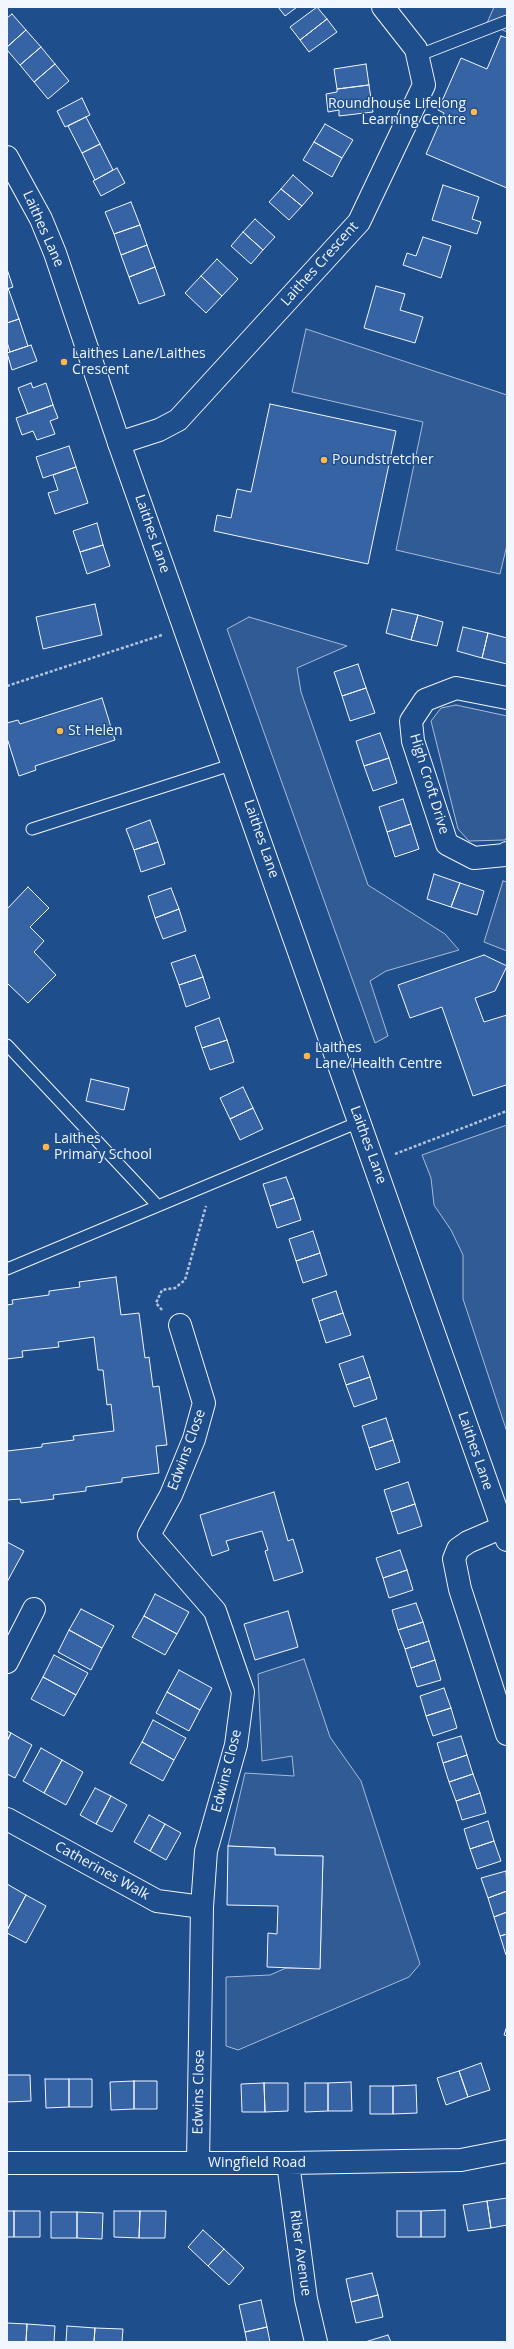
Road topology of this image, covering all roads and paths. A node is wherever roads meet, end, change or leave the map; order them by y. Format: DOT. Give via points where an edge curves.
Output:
graph roads {
  1 [pos="383,7"];
  2 [pos="507,21"];
  3 [pos="417,56"];
  4 [pos="7,157"];
  5 [pos="120,443"];
  6 [pos="185,628"];
  7 [pos="7,686"];
  8 [pos="507,698"];
  9 [pos="234,764"];
  10 [pos="32,829"];
  11 [pos="507,853"];
  12 [pos="7,1045"];
  13 [pos="507,1111"];
  14 [pos="359,1122"];
  15 [pos="374,1162"];
  16 [pos="213,1183"];
  17 [pos="158,1206"];
  18 [pos="7,1269"];
  19 [pos="180,1325"];
  20 [pos="505,1533"];
  21 [pos="34,1609"];
  22 [pos="7,1662"];
  23 [pos="507,1734"];
  24 [pos="7,1819"];
  25 [pos="202,1906"];
  26 [pos="507,2151"];
  27 [pos="198,2163"];
  28 [pos="288,2163"];
  29 [pos="7,2164"];
  30 [pos="316,2342"];
  1 -- 3 [label="street, Laithes Crescent" via="416,49"];
  2 -- 3 [label="lane"];
  3 -- 5 [label="street, Laithes Crescent" via="424,85 359,222 178,420 159,430"];
  4 -- 5 [label="street, Laithes Lane" via="55,253"];
  5 -- 6 [label="street, Laithes Lane"];
  6 -- 7 [label="path"];
  6 -- 9 [label="street, Laithes Lane"];
  8 -- 11 [label="street, High Croft Drive" via="456,688 425,700 411,721 414,741 447,844 474,858 504,856"];
  9 -- 10 [label="lane"];
  9 -- 14 [label="street, Laithes Lane"];
  12 -- 17 [label="lane"];
  13 -- 15 [label="path"];
  14 -- 15 [label="street, Laithes Lane"];
  14 -- 16 [label="lane"];
  15 -- 20 [label="street, Laithes Lane"];
  16 -- 17 [label="lane"];
  16 -- 19 [label="path" via="185,1280 175,1288 162,1290 156,1303 167,1317"];
  17 -- 18 [label="lane"];
  19 -- 25 [label="street, Edwins Close" via="204,1403 194,1439 171,1495 149,1535 215,1611 243,1692 236,1744 206,1851"];
  20 -- 23 [label="street, Laithes Lane" via="468,1542 458,1549 454,1559 460,1589"];
  21 -- 22 [label="street"];
  24 -- 25 [label="street, Catherines Walk" via="157,1901"];
  25 -- 27 [label="street, Edwins Close"];
  26 -- 28 [label="street, Wingfield Road" via="460,2160"];
  27 -- 28 [label="street, Wingfield Road"];
  27 -- 29 [label="street, Wingfield Road"];
  28 -- 30 [label="street, Riber Avenue" via="306,2299"];
}
